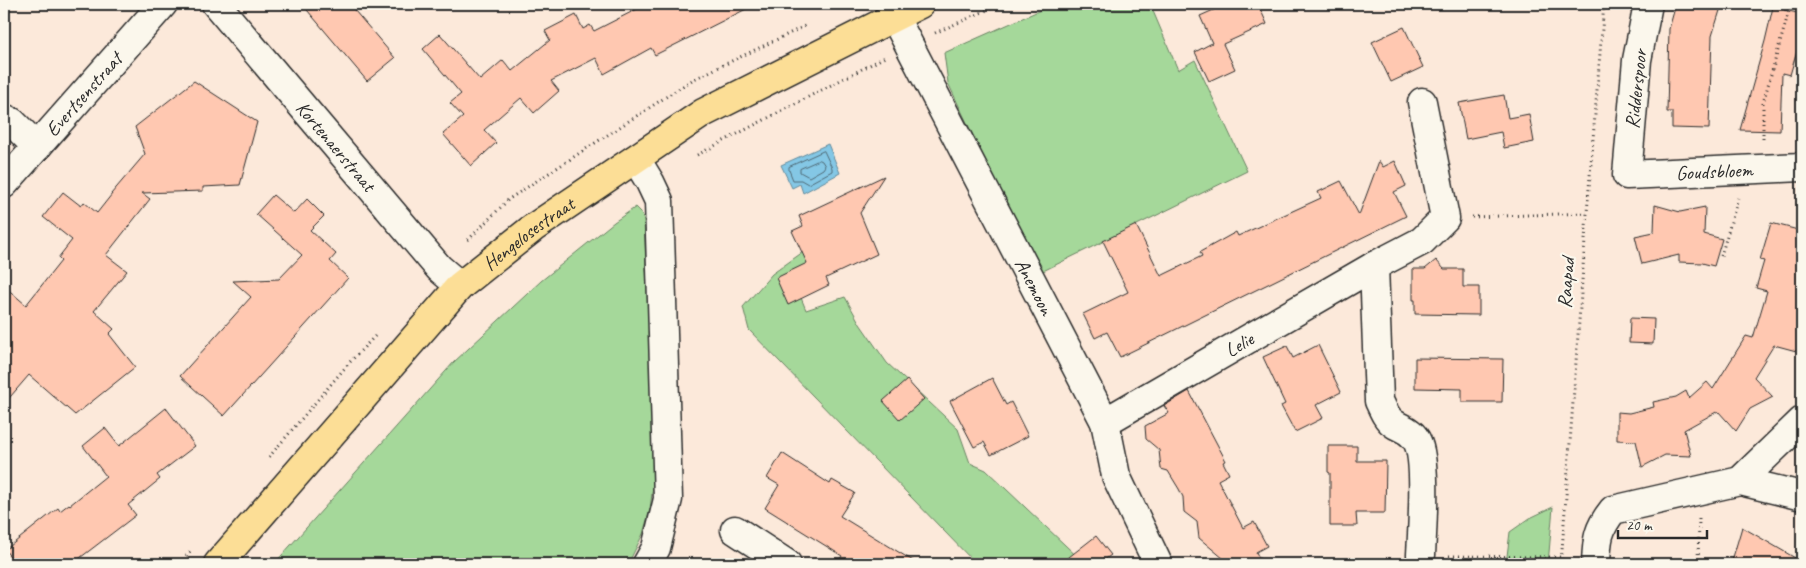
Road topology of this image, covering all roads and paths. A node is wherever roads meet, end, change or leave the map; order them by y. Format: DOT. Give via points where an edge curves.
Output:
graph roads {
  1 [pos="163,4"];
  2 [pos="216,4"];
  3 [pos="920,4"];
  4 [pos="1001,4"];
  5 [pos="1604,4"];
  6 [pos="1648,4"];
  7 [pos="1791,4"];
  8 [pos="894,16"];
  9 [pos="908,45"];
  10 [pos="1422,102"];
  11 [pos="4,118"];
  12 [pos="37,147"];
  13 [pos="692,158"];
  14 [pos="636,159"];
  15 [pos="1802,168"];
  16 [pos="1753,170"];
  17 [pos="1627,175"];
  18 [pos="4,184"];
  19 [pos="1587,213"];
  20 [pos="1445,218"];
  21 [pos="1721,256"];
  22 [pos="1374,266"];
  23 [pos="460,286"];
  24 [pos="1802,421"];
  25 [pos="1105,422"];
  26 [pos="1740,482"];
  27 [pos="1700,490"];
  28 [pos="1802,496"];
  29 [pos="735,530"];
  30 [pos="1421,555"];
  31 [pos="1561,557"];
  32 [pos="218,564"];
  33 [pos="647,564"];
  34 [pos="787,564"];
  35 [pos="1158,564"];
  36 [pos="1561,564"];
  37 [pos="1596,564"];
  38 [pos="1698,564"];
  1 -- 12 [label="street, Evertsenstraat"];
  2 -- 23 [label="street, Kortenaerstraat" via="439,268"];
  3 -- 8 [label="main road, Hengelosestraat"];
  4 -- 9 [label="path"];
  5 -- 19 [label="path, Raapad"];
  6 -- 17 [label="street, Ridderspoor" via="1637,60"];
  7 -- 16 [label="path" via="1763,103"];
  8 -- 9 [label="street, Anemoon"];
  8 -- 14 [label="main road, Hengelosestraat" via="703,113"];
  9 -- 13 [label="path"];
  9 -- 25 [label="street, Anemoon"];
  10 -- 20 [label="street"];
  11 -- 12 [label="street"];
  12 -- 18 [label="street, Evertsenstraat"];
  14 -- 23 [label="main road, Hengelosestraat" via="533,228"];
  14 -- 33 [label="street" via="659,201 666,394 668,500 656,548"];
  15 -- 16 [label="street, Goudsbloem"];
  16 -- 17 [label="street, Goudsbloem"];
  16 -- 21 [label="path" via="1736,207"];
  19 -- 20 [label="path"];
  19 -- 31 [label="path, Raapad"];
  20 -- 22 [label="street, Lelie" via="1422,241"];
  22 -- 25 [label="street, Lelie"];
  22 -- 30 [label="street" via="1379,401 1394,424 1407,429 1417,439 1422,457"];
  23 -- 32 [label="main road, Hengelosestraat"];
  24 -- 26 [label="street"];
  25 -- 35 [label="street, Anemoon" via="1116,476"];
  26 -- 27 [label="street"];
  26 -- 28 [label="street"];
  27 -- 37 [label="street" via="1613,510 1603,523 1597,541"];
  27 -- 38 [label="path"];
  29 -- 34 [label="street"];
  30 -- 31 [label="path"];
  31 -- 36 [label="path, Raapad"];
}
